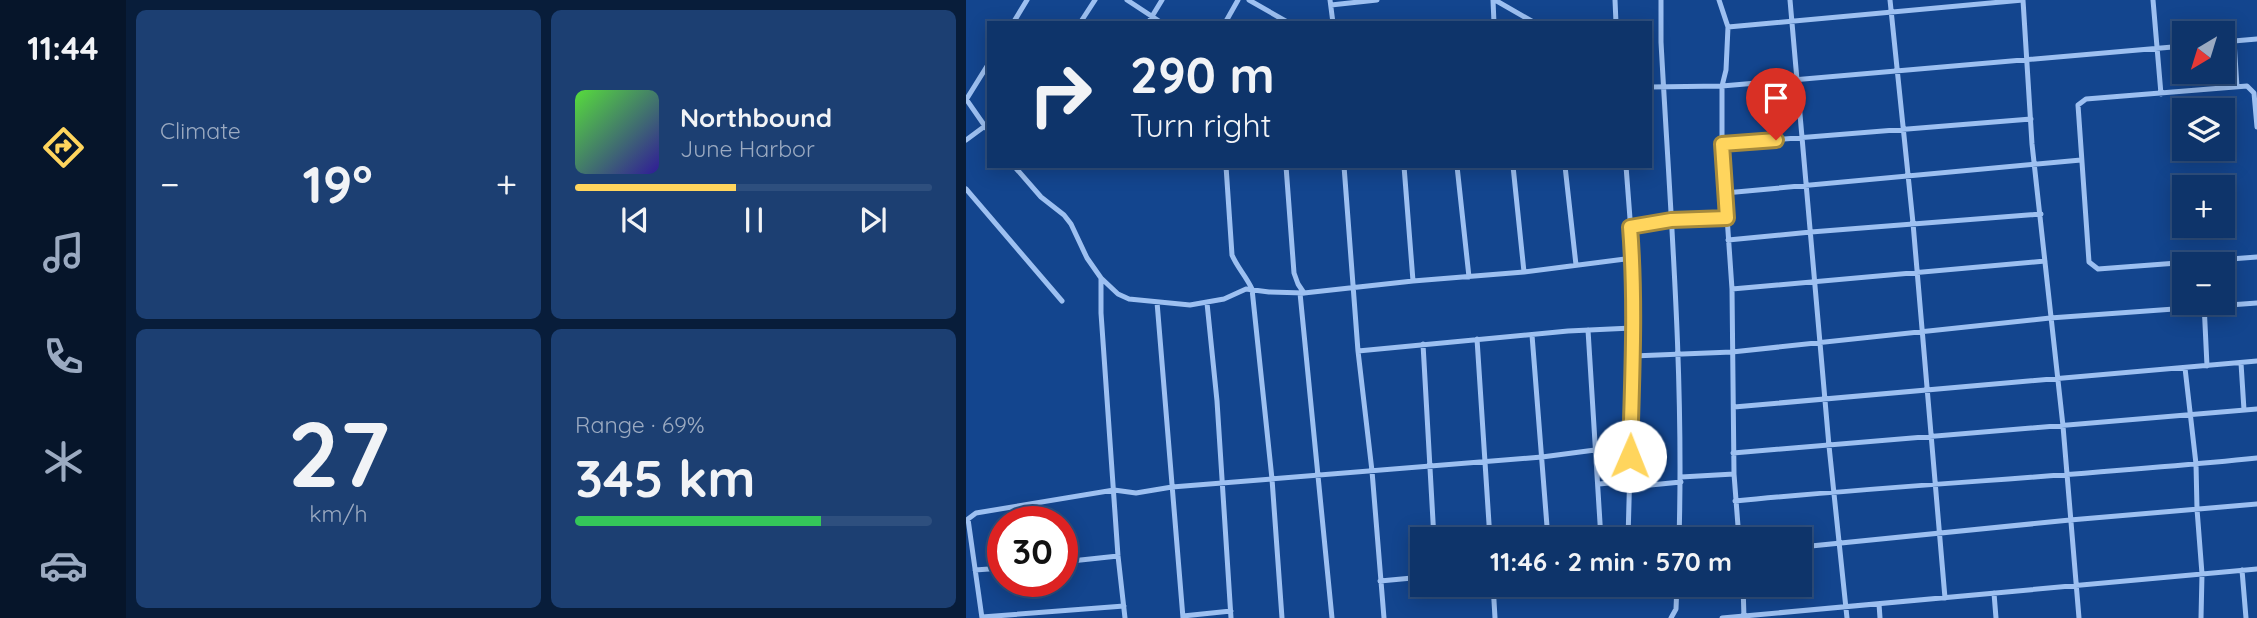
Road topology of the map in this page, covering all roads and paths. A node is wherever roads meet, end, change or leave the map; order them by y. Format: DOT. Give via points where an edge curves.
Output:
graph roads {
  1 [pos="1027,0"];
  2 [pos="1096,0"];
  3 [pos="1127,0"];
  4 [pos="1162,0"];
  5 [pos="1238,0"];
  6 [pos="1249,0"];
  7 [pos="1377,0"];
  8 [pos="1494,0"];
  9 [pos="1615,0"];
  10 [pos="1661,0"];
  11 [pos="1719,0"];
  12 [pos="1790,0"];
  13 [pos="1890,0"];
  14 [pos="2023,0"];
  15 [pos="2153,0"];
  16 [pos="1330,3"];
  17 [pos="1891,12"];
  18 [pos="1152,16"];
  19 [pos="1014,21"];
  20 [pos="1081,21"];
  21 [pos="1149,21"];
  22 [pos="1159,21"];
  23 [pos="1226,21"];
  24 [pos="1286,21"];
  25 [pos="1333,21"];
  26 [pos="1494,21"];
  27 [pos="1531,21"];
  28 [pos="1616,21"];
  29 [pos="1792,21"];
  30 [pos="1728,27"];
  31 [pos="2257,39"];
  32 [pos="2235,41"];
  33 [pos="2172,47"];
  34 [pos="2157,49"];
  35 [pos="2235,57"];
  36 [pos="2027,59"];
  37 [pos="987,66"];
  38 [pos="1897,72"];
  39 [pos="1796,80"];
  40 [pos="1722,86"];
  41 [pos="1652,87"];
  42 [pos="1664,88"];
  43 [pos="2237,88"];
  44 [pos="2161,94"];
  45 [pos="966,99"];
  46 [pos="2031,119"];
  47 [pos="2257,127"];
  48 [pos="987,129"];
  49 [pos="1903,129"];
  50 [pos="1803,138"];
  51 [pos="966,140"];
  52 [pos="1722,144"];
  53 [pos="2081,160"];
  54 [pos="2035,166"];
  55 [pos="1016,168"];
  56 [pos="1226,168"];
  57 [pos="1286,168"];
  58 [pos="1344,168"];
  59 [pos="1404,168"];
  60 [pos="1457,168"];
  61 [pos="1513,168"];
  62 [pos="1565,168"];
  63 [pos="1626,168"];
  64 [pos="1908,177"];
  65 [pos="1806,187"];
  66 [pos="966,189"];
  67 [pos="1725,193"];
  68 [pos="2040,215"];
  69 [pos="1727,218"];
  70 [pos="1671,220"];
  71 [pos="1913,223"];
  72 [pos="1630,227"];
  73 [pos="1811,232"];
  74 [pos="1728,240"];
  75 [pos="2257,257"];
  76 [pos="1633,258"];
  77 [pos="2235,259"];
  78 [pos="2045,261"];
  79 [pos="1576,265"];
  80 [pos="2172,265"];
  81 [pos="1524,272"];
  82 [pos="1917,273"];
  83 [pos="1469,277"];
  84 [pos="1101,278"];
  85 [pos="1413,281"];
  86 [pos="1815,282"];
  87 [pos="1353,288"];
  88 [pos="1252,289"];
  89 [pos="1732,289"];
  90 [pos="1302,293"];
  91 [pos="1062,301"];
  92 [pos="1157,302"];
  93 [pos="1207,303"];
  94 [pos="2257,303"];
  95 [pos="2235,304"];
  96 [pos="2172,308"];
  97 [pos="2204,315"];
  98 [pos="2050,318"];
  99 [pos="1632,328"];
  100 [pos="1588,330"];
  101 [pos="1922,332"];
  102 [pos="1532,334"];
  103 [pos="1477,339"];
  104 [pos="1820,342"];
  105 [pos="1423,345"];
  106 [pos="1358,351"];
  107 [pos="1731,352"];
  108 [pos="1678,354"];
  109 [pos="1633,356"];
  110 [pos="2257,361"];
  111 [pos="2241,363"];
  112 [pos="2207,366"];
  113 [pos="2185,368"];
  114 [pos="2058,379"];
  115 [pos="1928,391"];
  116 [pos="1826,399"];
  117 [pos="1734,407"];
  118 [pos="2257,409"];
  119 [pos="2244,410"];
  120 [pos="2190,414"];
  121 [pos="2063,426"];
  122 [pos="1932,436"];
  123 [pos="1829,446"];
  124 [pos="1595,450"];
  125 [pos="1733,453"];
  126 [pos="1542,457"];
  127 [pos="2257,458"];
  128 [pos="1485,461"];
  129 [pos="2196,464"];
  130 [pos="1430,466"];
  131 [pos="1372,471"];
  132 [pos="1734,474"];
  133 [pos="1318,475"];
  134 [pos="2067,476"];
  135 [pos="1272,479"];
  136 [pos="1681,479"];
  137 [pos="1221,482"];
  138 [pos="1599,484"];
  139 [pos="1630,484"];
  140 [pos="1936,484"];
  141 [pos="1172,487"];
  142 [pos="1114,490"];
  143 [pos="1835,491"];
  144 [pos="1735,501"];
  145 [pos="2257,504"];
  146 [pos="2197,509"];
  147 [pos="967,519"];
  148 [pos="2070,520"];
  149 [pos="1433,527"];
  150 [pos="1489,527"];
  151 [pos="1547,527"];
  152 [pos="1601,527"];
  153 [pos="1628,527"];
  154 [pos="1679,527"];
  155 [pos="1738,527"];
  156 [pos="1938,532"];
  157 [pos="1838,543"];
  158 [pos="1812,546"];
  159 [pos="1118,556"];
  160 [pos="1078,560"];
  161 [pos="987,569"];
  162 [pos="2257,569"];
  163 [pos="975,570"];
  164 [pos="2242,570"];
  165 [pos="2202,574"];
  166 [pos="1410,578"];
  167 [pos="1380,581"];
  168 [pos="2076,586"];
  169 [pos="1994,593"];
  170 [pos="1494,597"];
  171 [pos="1676,597"];
  172 [pos="1743,597"];
  173 [pos="1945,598"];
  174 [pos="1879,604"];
  175 [pos="1125,606"];
  176 [pos="1845,607"];
  177 [pos="1231,615"];
  178 [pos="982,617"];
  179 [pos="1183,617"];
  180 [pos="1744,617"];
  181 [pos="1125,618"];
  182 [pos="1282,618"];
  183 [pos="1332,618"];
  184 [pos="1384,618"];
  185 [pos="1495,618"];
  186 [pos="1671,618"];
  187 [pos="1722,618"];
  188 [pos="1847,618"];
  189 [pos="1880,618"];
  190 [pos="1996,618"];
  191 [pos="2080,618"];
  192 [pos="2201,618"];
  193 [pos="2246,618"];
  1 -- 19 [label="street"];
  2 -- 20 [label="street"];
  3 -- 18 [label="street"];
  4 -- 18 [label="street"];
  5 -- 23 [label="street"];
  6 -- 24 [label="street"];
  7 -- 16 [label="street"];
  8 -- 26 [label="street"];
  8 -- 27 [label="street"];
  9 -- 28 [label="street"];
  10 -- 42 [label="street"];
  11 -- 30 [label="street"];
  12 -- 29 [label="street"];
  13 -- 17 [label="street"];
  14 -- 17 [label="street"];
  14 -- 36 [label="street"];
  15 -- 34 [label="street"];
  16 -- 25 [label="street"];
  17 -- 29 [label="street"];
  17 -- 38 [label="street"];
  18 -- 21 [label="street"];
  18 -- 22 [label="street"];
  29 -- 30 [label="street"];
  29 -- 39 [label="street"];
  30 -- 40 [label="street"];
  31 -- 32 [label="street"];
  33 -- 34 [label="street"];
  34 -- 36 [label="street"];
  34 -- 44 [label="street"];
  35 -- 43 [label="street"];
  36 -- 38 [label="street"];
  36 -- 46 [label="street"];
  37 -- 45 [label="street"];
  38 -- 39 [label="street"];
  38 -- 49 [label="street"];
  39 -- 40 [label="street"];
  39 -- 50 [label="street"];
  40 -- 42 [label="street"];
  40 -- 52 [label="street"];
  41 -- 42 [label="street"];
  42 -- 70 [label="street"];
  43 -- 44 [label="street"];
  43 -- 47 [label="street" via="2247,86 2254,93"];
  44 -- 53 [label="street" via="2081,101"];
  45 -- 48 [label="street"];
  46 -- 49 [label="street"];
  46 -- 54 [label="street"];
  48 -- 51 [label="street"];
  49 -- 50 [label="street"];
  49 -- 64 [label="street"];
  50 -- 52 [label="street"];
  50 -- 65 [label="street"];
  52 -- 67 [label="street"];
  53 -- 54 [label="street"];
  53 -- 80 [label="street" via="2089,262 2094,268"];
  54 -- 64 [label="street"];
  54 -- 68 [label="street"];
  55 -- 84 [label="street" via="1068,219"];
  56 -- 88 [label="street" via="1232,255"];
  57 -- 90 [label="street" via="1294,273"];
  58 -- 87 [label="street"];
  59 -- 85 [label="street"];
  60 -- 83 [label="street"];
  61 -- 81 [label="street"];
  62 -- 79 [label="street"];
  63 -- 72 [label="street"];
  64 -- 65 [label="street"];
  64 -- 71 [label="street"];
  65 -- 67 [label="street"];
  65 -- 73 [label="street"];
  66 -- 91 [label="street"];
  67 -- 69 [label="street"];
  68 -- 71 [label="street"];
  68 -- 78 [label="street"];
  69 -- 70 [label="street"];
  69 -- 74 [label="street"];
  70 -- 72 [label="street"];
  70 -- 108 [label="street"];
  71 -- 73 [label="street"];
  71 -- 82 [label="street"];
  72 -- 76 [label="street"];
  73 -- 74 [label="street"];
  73 -- 86 [label="street"];
  74 -- 89 [label="street"];
  75 -- 77 [label="street"];
  76 -- 79 [label="street"];
  76 -- 99 [label="street"];
  78 -- 82 [label="street"];
  78 -- 98 [label="street"];
  79 -- 81 [label="street"];
  81 -- 83 [label="street"];
  82 -- 86 [label="street"];
  82 -- 101 [label="street"];
  83 -- 85 [label="street"];
  84 -- 92 [label="street" via="1125,298"];
  84 -- 142 [label="street"];
  85 -- 87 [label="street"];
  86 -- 89 [label="street"];
  86 -- 104 [label="street"];
  87 -- 90 [label="street"];
  87 -- 106 [label="street"];
  88 -- 90 [label="street"];
  88 -- 93 [label="street"];
  88 -- 135 [label="street"];
  89 -- 107 [label="street"];
  90 -- 133 [label="street"];
  92 -- 93 [label="street"];
  92 -- 141 [label="street"];
  93 -- 137 [label="street"];
  94 -- 95 [label="street"];
  96 -- 98 [label="street"];
  97 -- 112 [label="street"];
  98 -- 101 [label="street"];
  98 -- 114 [label="street"];
  99 -- 100 [label="street"];
  99 -- 109 [label="street"];
  100 -- 102 [label="street"];
  100 -- 124 [label="street"];
  101 -- 104 [label="street"];
  101 -- 115 [label="street"];
  102 -- 103 [label="street"];
  102 -- 126 [label="street"];
  103 -- 105 [label="street"];
  103 -- 128 [label="street"];
  104 -- 107 [label="street"];
  104 -- 116 [label="street"];
  105 -- 106 [label="street"];
  105 -- 130 [label="street"];
  106 -- 131 [label="street"];
  107 -- 108 [label="street"];
  107 -- 117 [label="street"];
  108 -- 109 [label="street"];
  108 -- 136 [label="street"];
  109 -- 139 [label="street"];
  110 -- 111 [label="street"];
  111 -- 112 [label="street"];
  111 -- 119 [label="street"];
  112 -- 113 [label="street"];
  113 -- 114 [label="street"];
  113 -- 120 [label="street"];
  114 -- 115 [label="street"];
  114 -- 121 [label="street"];
  115 -- 116 [label="street"];
  115 -- 122 [label="street"];
  116 -- 117 [label="street"];
  116 -- 123 [label="street"];
  117 -- 125 [label="street"];
  118 -- 119 [label="street"];
  119 -- 120 [label="street"];
  120 -- 121 [label="street"];
  120 -- 129 [label="street"];
  121 -- 122 [label="street"];
  121 -- 134 [label="street"];
  122 -- 123 [label="street"];
  122 -- 140 [label="street"];
  123 -- 125 [label="street"];
  123 -- 143 [label="street"];
  124 -- 126 [label="street"];
  124 -- 138 [label="street"];
  125 -- 132 [label="street"];
  126 -- 128 [label="street"];
  126 -- 151 [label="street"];
  127 -- 129 [label="street"];
  128 -- 130 [label="street"];
  128 -- 150 [label="street"];
  129 -- 134 [label="street"];
  129 -- 146 [label="street"];
  130 -- 131 [label="street"];
  130 -- 149 [label="street"];
  131 -- 133 [label="street"];
  131 -- 167 [label="street"];
  132 -- 136 [label="street"];
  132 -- 144 [label="street"];
  133 -- 135 [label="street"];
  133 -- 183 [label="street"];
  134 -- 140 [label="street"];
  134 -- 148 [label="street"];
  135 -- 137 [label="street"];
  135 -- 182 [label="street"];
  136 -- 139 [label="street"];
  136 -- 154 [label="street"];
  137 -- 141 [label="street"];
  137 -- 177 [label="street"];
  138 -- 139 [label="street"];
  138 -- 152 [label="street"];
  139 -- 153 [label="street"];
  140 -- 143 [label="street"];
  140 -- 156 [label="street"];
  141 -- 142 [label="street" via="1136,494"];
  141 -- 179 [label="street"];
  142 -- 147 [label="street" via="976,513"];
  142 -- 159 [label="street"];
  143 -- 144 [label="street"];
  143 -- 157 [label="street"];
  144 -- 155 [label="street"];
  145 -- 146 [label="street"];
  146 -- 148 [label="street"];
  146 -- 165 [label="street"];
  147 -- 163 [label="street"];
  148 -- 156 [label="street"];
  148 -- 168 [label="street"];
  156 -- 157 [label="street"];
  156 -- 173 [label="street"];
  157 -- 158 [label="street"];
  157 -- 176 [label="street"];
  159 -- 160 [label="street"];
  159 -- 175 [label="street"];
  161 -- 163 [label="street"];
  162 -- 164 [label="street"];
  163 -- 178 [label="street"];
  164 -- 165 [label="street"];
  164 -- 193 [label="street"];
  165 -- 168 [label="street"];
  165 -- 192 [label="street"];
  166 -- 167 [label="street"];
  167 -- 184 [label="street"];
  168 -- 169 [label="street"];
  168 -- 191 [label="street"];
  169 -- 173 [label="street"];
  169 -- 190 [label="street"];
  170 -- 185 [label="street"];
  171 -- 186 [label="street"];
  172 -- 180 [label="street"];
  173 -- 174 [label="street"];
  174 -- 176 [label="street"];
  174 -- 189 [label="street"];
  175 -- 178 [label="street"];
  175 -- 181 [label="street"];
  176 -- 180 [label="street"];
  176 -- 188 [label="street"];
  177 -- 179 [label="street"];
  180 -- 187 [label="street"];
}
